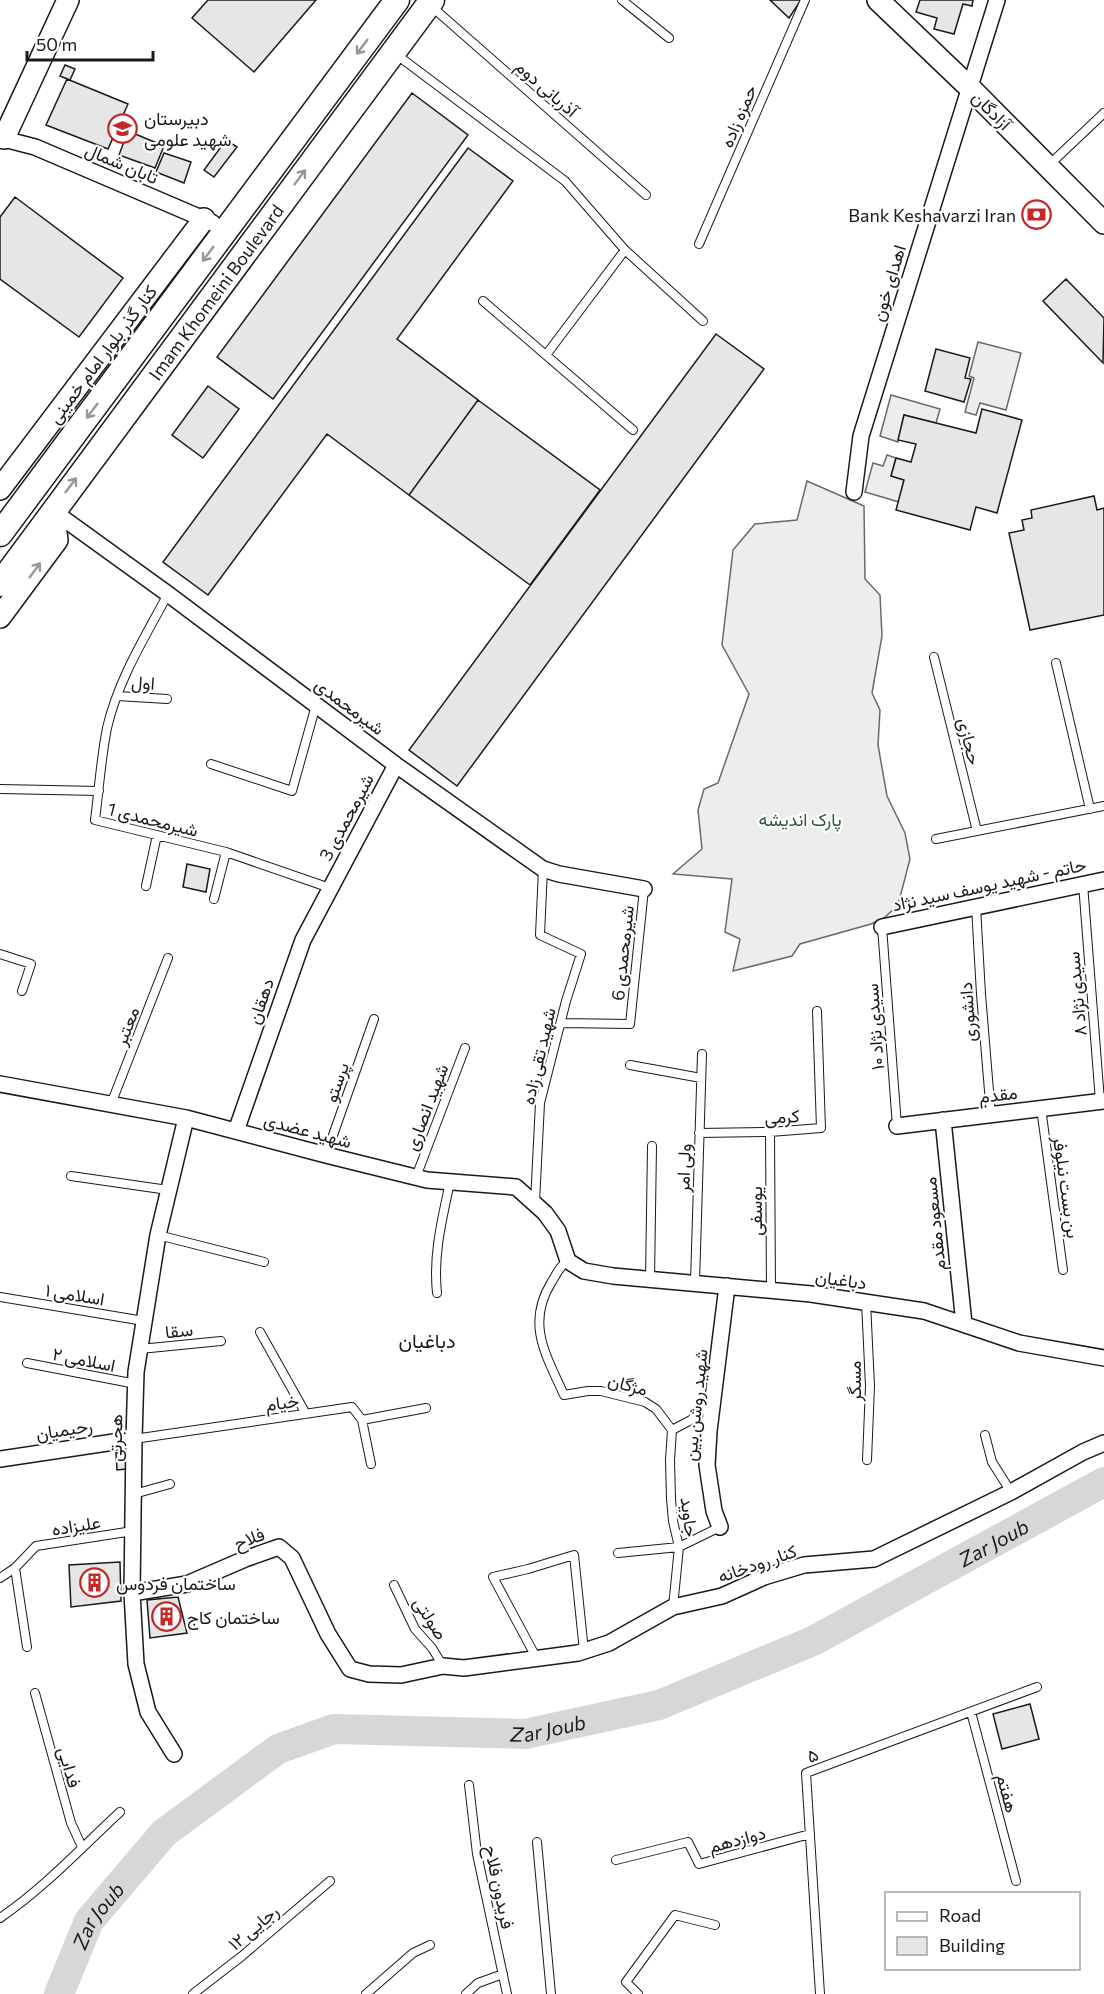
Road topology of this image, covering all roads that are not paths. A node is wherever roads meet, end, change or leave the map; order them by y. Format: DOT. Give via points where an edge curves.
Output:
graph roads {
  1 [pos="68,0"];
  2 [pos="397,0"];
  3 [pos="622,0"];
  4 [pos="805,0"];
  5 [pos="878,0"];
  6 [pos="998,0"];
  7 [pos="431,2"];
  8 [pos="669,38"];
  9 [pos="393,52"];
  10 [pos="970,88"];
  11 [pos="1104,113"];
  12 [pos="2,138"];
  13 [pos="1047,166"];
  14 [pos="646,195"];
  15 [pos="204,219"];
  16 [pos="1104,223"];
  17 [pos="227,229"];
  18 [pos="699,244"];
  19 [pos="625,250"];
  20 [pos="483,301"];
  21 [pos="703,321"];
  22 [pos="546,356"];
  23 [pos="633,430"];
  24 [pos="0,489"];
  25 [pos="854,492"];
  26 [pos="52,511"];
  27 [pos="0,534"];
  28 [pos="0,584"];
  29 [pos="168,594"];
  30 [pos="0,617"];
  31 [pos="934,657"];
  32 [pos="1056,663"];
  33 [pos="117,696"];
  34 [pos="167,699"];
  35 [pos="316,705"];
  36 [pos="211,764"];
  37 [pos="396,765"];
  38 [pos="0,789"];
  39 [pos="99,791"];
  40 [pos="1104,806"];
  41 [pos="1090,808"];
  42 [pos="977,831"];
  43 [pos="158,835"];
  44 [pos="936,839"];
  45 [pos="226,852"];
  46 [pos="543,869"];
  47 [pos="1104,880"];
  48 [pos="1083,884"];
  49 [pos="146,886"];
  50 [pos="330,888"];
  51 [pos="644,889"];
  52 [pos="214,899"];
  53 [pos="976,907"];
  54 [pos="882,927"];
  55 [pos="0,954"];
  56 [pos="168,958"];
  57 [pos="22,991"];
  58 [pos="817,1011"];
  59 [pos="374,1019"];
  60 [pos="561,1023"];
  61 [pos="465,1048"];
  62 [pos="702,1054"];
  63 [pos="630,1065"];
  64 [pos="701,1078"];
  65 [pos="0,1083"];
  66 [pos="1102,1101"];
  67 [pos="111,1104"];
  68 [pos="1041,1108"];
  69 [pos="991,1115"];
  70 [pos="186,1118"];
  71 [pos="943,1120"];
  72 [pos="897,1126"];
  73 [pos="236,1131"];
  74 [pos="770,1132"];
  75 [pos="699,1133"];
  76 [pos="652,1146"];
  77 [pos="326,1155"];
  78 [pos="71,1176"];
  79 [pos="416,1177"];
  80 [pos="450,1182"];
  81 [pos="168,1190"];
  82 [pos="535,1204"];
  83 [pos="158,1235"];
  84 [pos="568,1261"];
  85 [pos="264,1262"];
  86 [pos="1063,1270"];
  87 [pos="650,1279"];
  88 [pos="695,1282"];
  89 [pos="727,1286"];
  90 [pos="771,1290"];
  91 [pos="437,1293"];
  92 [pos="0,1297"];
  93 [pos="866,1302"];
  94 [pos="144,1321"];
  95 [pos="964,1324"];
  96 [pos="260,1332"];
  97 [pos="221,1341"];
  98 [pos="140,1349"];
  99 [pos="1104,1358"];
  100 [pos="27,1363"];
  101 [pos="136,1384"];
  102 [pos="714,1397"];
  103 [pos="426,1408"];
  104 [pos="306,1414"];
  105 [pos="362,1420"];
  106 [pos="672,1430"];
  107 [pos="985,1435"];
  108 [pos="134,1439"];
  109 [pos="1104,1443"];
  110 [pos="0,1459"];
  111 [pos="867,1460"];
  112 [pos="371,1464"];
  113 [pos="170,1484"];
  114 [pos="1011,1492"];
  115 [pos="134,1494"];
  116 [pos="720,1527"];
  117 [pos="133,1531"];
  118 [pos="679,1547"];
  119 [pos="618,1554"];
  120 [pos="15,1568"];
  121 [pos="0,1578"];
  122 [pos="394,1585"];
  123 [pos="132,1593"];
  124 [pos="674,1607"];
  125 [pos="27,1647"];
  126 [pos="584,1651"];
  127 [pos="537,1659"];
  128 [pos="443,1666"];
  129 [pos="350,1669"];
  130 [pos="1037,1687"];
  131 [pos="35,1693"];
  132 [pos="971,1712"];
  133 [pos="174,1754"];
  134 [pos="469,1785"];
  135 [pos="120,1812"];
  136 [pos="810,1834"];
  137 [pos="537,1842"];
  138 [pos="82,1848"];
  139 [pos="616,1860"];
  140 [pos="330,1881"];
  141 [pos="1016,1881"];
  142 [pos="0,1918"];
  143 [pos="715,1925"];
  144 [pos="430,1945"];
  145 [pos="503,1974"];
  146 [pos="193,1994"];
  147 [pos="366,1994"];
  148 [pos="466,1994"];
  149 [pos="507,1994"];
  150 [pos="551,1994"];
  151 [pos="638,1994"];
  152 [pos="820,1994"];
  1 -- 12 [label="street"];
  2 -- 17 [label="main road, Imam Khomeini Boulevard, one-way"];
  3 -- 8 [label="lane"];
  4 -- 18 [label="lane, حمزه زاده"];
  5 -- 10 [label="street, آزادگان"];
  6 -- 10 [label="street, اهدای خون"];
  7 -- 9 [label="main road, Imam Khomeini Boulevard"];
  7 -- 14 [label="lane, آذربانی دوم"];
  9 -- 19 [label="lane" via="565,181"];
  26 -- 9 [label="main road, Imam Khomeini Boulevard, one-way"];
  10 -- 13 [label="street, آزادگان"];
  10 -- 25 [label="street, اهدای خون" via="861,436"];
  11 -- 13 [label="lane"];
  12 -- 15 [label="street, تابان شمال" via="35,147"];
  13 -- 16 [label="street, آزادگان"];
  15 -- 17 [label="street, تابان شمال"];
  15 -- 24 [label="street, کنار گذر بلوار امام خمینی"];
  17 -- 27 [label="main road, Imam Khomeini Boulevard, one-way"];
  19 -- 21 [label="lane"];
  19 -- 22 [label="lane"];
  20 -- 22 [label="lane"];
  22 -- 23 [label="lane"];
  26 -- 28 [label="main road, Imam Khomeini Boulevard"];
  26 -- 29 [label="street, شیرمحمدی"];
  30 -- 26 [label="street, one-way" via="57,540"];
  29 -- 33 [label="lane, شیرمحمدی 1" via="127,669"];
  29 -- 35 [label="street, شیرمحمدی"];
  31 -- 42 [label="lane, حجازی"];
  32 -- 41 [label="lane"];
  33 -- 34 [label="lane, اول"];
  33 -- 39 [label="lane, شیرمحمدی 1" via="107,728"];
  35 -- 36 [label="lane" via="291,791"];
  35 -- 37 [label="street, شیرمحمدی"];
  37 -- 46 [label="street, شیرمحمدی"];
  37 -- 50 [label="street, شیرمحمدی 3"];
  38 -- 39 [label="lane"];
  39 -- 43 [label="lane, شیرمحمدی 1" via="95,820"];
  40 -- 41 [label="lane"];
  41 -- 42 [label="lane"];
  42 -- 44 [label="lane"];
  43 -- 45 [label="lane, شیرمحمدی 1"];
  43 -- 49 [label="lane"];
  45 -- 50 [label="lane, شیرمحمدی 1"];
  45 -- 52 [label="lane"];
  46 -- 51 [label="street, شیرمحمدی"];
  46 -- 60 [label="lane, شهید تقی زاده" via="540,935 581,954"];
  47 -- 48 [label="street, حاتم - شهید یوسف سید نژاد"];
  48 -- 53 [label="street, حاتم - شهید یوسف سید نژاد"];
  48 -- 66 [label="lane, سیدی نژاد ۸"];
  50 -- 73 [label="street, دهقان" via="303,940"];
  51 -- 60 [label="lane, شیرمحمدی 6" via="630,1024"];
  53 -- 54 [label="street, حاتم - شهید یوسف سید نژاد"];
  53 -- 69 [label="lane, دانشوری"];
  54 -- 72 [label="lane, سیدی نژاد ۱۰"];
  55 -- 57 [label="lane" via="32,964"];
  56 -- 67 [label="lane, معتبر"];
  58 -- 74 [label="lane, کرمی" via="821,1128"];
  59 -- 77 [label="lane, پرستو"];
  60 -- 82 [label="lane, شهید تقی زاده" via="540,1103"];
  61 -- 79 [label="lane, شهید انصاری"];
  62 -- 64 [label="lane, ولی امر"];
  63 -- 64 [label="lane"];
  64 -- 75 [label="lane, ولی امر"];
  65 -- 67 [label="street, شهید عضدی"];
  66 -- 68 [label="street, مقدم"];
  67 -- 70 [label="street, شهید عضدی"];
  68 -- 69 [label="street, مقدم"];
  68 -- 86 [label="lane, بن بست نیلوفر"];
  69 -- 71 [label="street, مقدم"];
  70 -- 73 [label="street, شهید عضدی"];
  70 -- 81 [label="street, هجرتی"];
  71 -- 72 [label="street, مقدم"];
  71 -- 95 [label="street, مسعود مقدم"];
  73 -- 77 [label="street, شهید عضدی"];
  74 -- 75 [label="lane, کرمی"];
  74 -- 90 [label="lane, یوسفی"];
  75 -- 88 [label="lane, ولی امر"];
  76 -- 87 [label="lane"];
  77 -- 79 [label="street, شهید عضدی"];
  78 -- 81 [label="lane"];
  79 -- 80 [label="street, شهید عضدی"];
  80 -- 82 [label="street, شهید عضدی" via="516,1187"];
  80 -- 91 [label="lane" via="436,1245"];
  81 -- 83 [label="street, هجرتی"];
  82 -- 84 [label="street, شهید عضدی" via="558,1231"];
  83 -- 85 [label="lane"];
  83 -- 94 [label="street, هجرتی"];
  84 -- 87 [label="street, دباغیان" via="584,1271"];
  84 -- 106 [label="lane, مژگان" via="545,1293 538,1320 544,1351 564,1395 601,1391 645,1402 656,1409"];
  87 -- 88 [label="street, دباغیان"];
  88 -- 89 [label="street, دباغیان"];
  89 -- 90 [label="street, دباغیان"];
  89 -- 102 [label="street, شهید روشن بین"];
  90 -- 93 [label="street, دباغیان"];
  92 -- 94 [label="lane, اسلامی ۱"];
  93 -- 95 [label="street, دباغیان" via="924,1311"];
  93 -- 111 [label="lane, مسگر" via="870,1386"];
  94 -- 98 [label="street, هجرتی"];
  95 -- 99 [label="street, دباغیان" via="1019,1343"];
  96 -- 104 [label="lane"];
  97 -- 98 [label="lane, سقا"];
  98 -- 101 [label="street, هجرتی"];
  100 -- 101 [label="lane, اسلامی ۲"];
  101 -- 108 [label="street, هجرتی"];
  102 -- 106 [label="lane" via="691,1420"];
  102 -- 116 [label="street, شهید روشن بین" via="707,1465"];
  103 -- 105 [label="lane"];
  104 -- 105 [label="lane, خیام" via="352,1407"];
  104 -- 108 [label="lane, خیام"];
  105 -- 112 [label="lane"];
  106 -- 118 [label="lane, جاوید" via="671,1499"];
  107 -- 114 [label="lane" via="992,1462"];
  108 -- 110 [label="street, رحیمیان"];
  108 -- 115 [label="street, هجرتی"];
  109 -- 114 [label="street, کنار رودخانه"];
  113 -- 115 [label="lane"];
  114 -- 124 [label="street, کنار رودخانه" via="874,1559 804,1565 764,1577 723,1596"];
  115 -- 117 [label="street, هجرتی"];
  116 -- 118 [label="lane"];
  117 -- 120 [label="lane, علیزاده" via="36,1546"];
  117 -- 123 [label="street, هجرتی"];
  118 -- 119 [label="lane"];
  118 -- 124 [label="lane, جاوید"];
  120 -- 121 [label="lane, علیزاده"];
  120 -- 125 [label="lane"];
  122 -- 128 [label="lane, صولتی" via="415,1629"];
  123 -- 129 [label="street, فلاح" via="187,1584 279,1547 292,1558 328,1634"];
  123 -- 133 [label="street, هجرتی" via="136,1664 148,1712"];
  124 -- 126 [label="street, کنار رودخانه" via="609,1643"];
  126 -- 127 [label="street, کنار رودخانه"];
  126 -- 127 [label="lane" via="574,1555 493,1577"];
  127 -- 128 [label="street, کنار رودخانه" via="464,1668"];
  128 -- 129 [label="street, کنار رودخانه" via="401,1675"];
  130 -- 132 [label="lane, ۵"];
  131 -- 138 [label="lane, فدایی" via="71,1823"];
  132 -- 136 [label="lane, ۵" via="806,1773"];
  132 -- 141 [label="lane, هفتم"];
  134 -- 145 [label="lane, فریدون فلاح" via="477,1854"];
  135 -- 138 [label="lane"];
  136 -- 139 [label="lane, دوازدهم" via="699,1864 688,1842"];
  136 -- 152 [label="lane, ۵"];
  137 -- 150 [label="lane"];
  138 -- 142 [label="lane"];
  140 -- 146 [label="lane, رجایی ۱۲"];
  143 -- 151 [label="lane" via="675,1914 626,1982"];
  144 -- 147 [label="lane" via="413,1953"];
  145 -- 148 [label="lane" via="478,1983"];
  145 -- 149 [label="lane, فریدون فلاح"];
}
